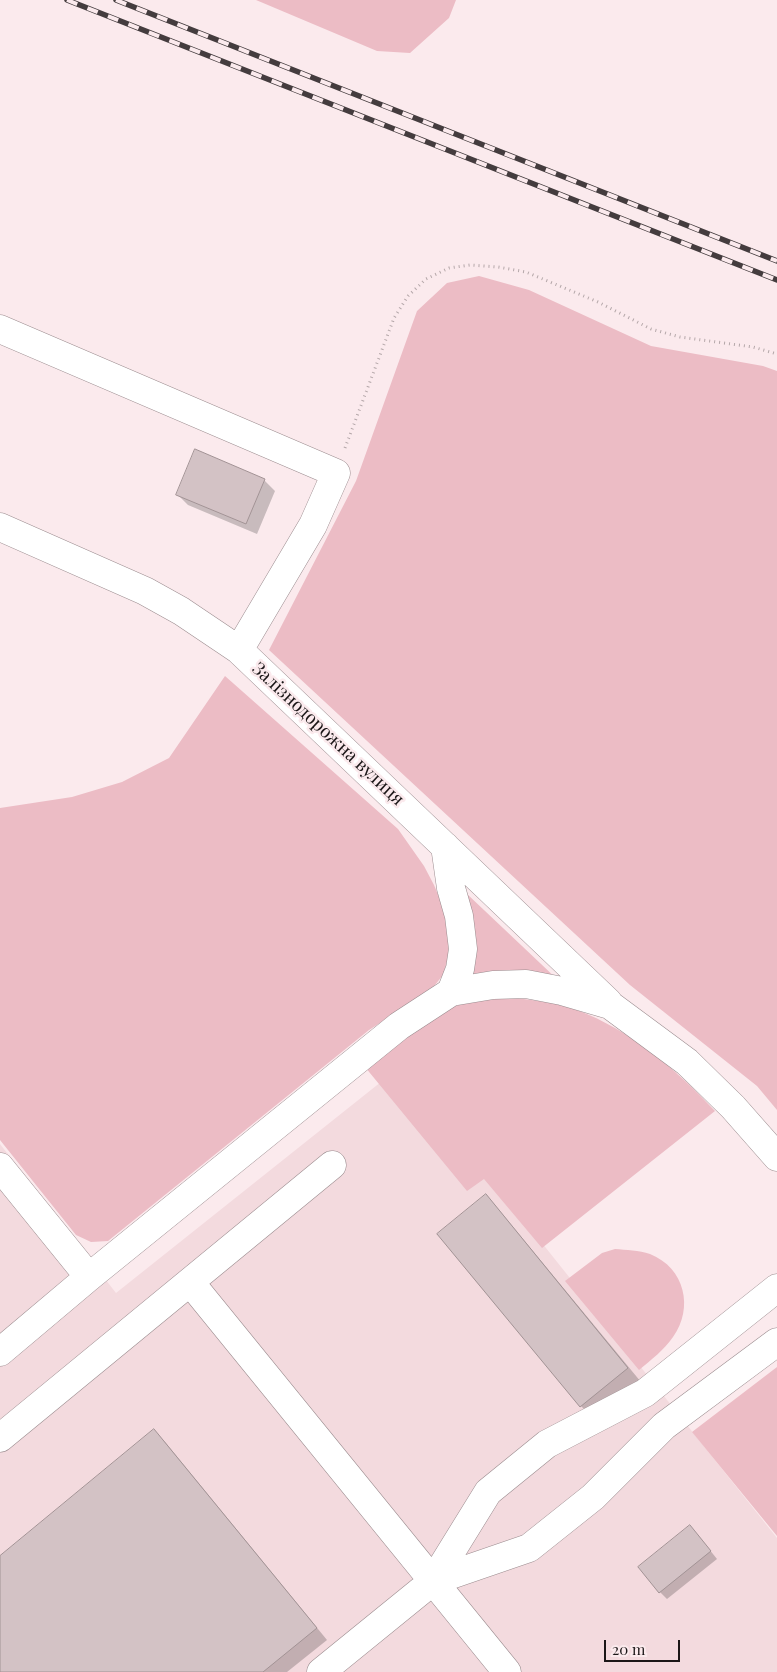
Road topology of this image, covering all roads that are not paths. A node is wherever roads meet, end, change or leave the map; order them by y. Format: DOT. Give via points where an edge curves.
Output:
graph roads {
  1 [pos="0,329"];
  2 [pos="0,527"];
  3 [pos="239,650"];
  4 [pos="445,846"];
  5 [pos="451,992"];
  6 [pos="610,1005"];
  7 [pos="777,1157"];
  8 [pos="332,1166"];
  9 [pos="0,1167"];
  10 [pos="89,1277"];
  11 [pos="190,1282"];
  12 [pos="777,1288"];
  13 [pos="777,1342"];
  14 [pos="0,1352"];
  15 [pos="0,1438"];
  16 [pos="433,1581"];
  17 [pos="321,1672"];
  18 [pos="507,1672"];
  1 -- 3 [label="street" via="336,473 313,525"];
  2 -- 3 [label="street, Залізнодорожна вулиця" via="145,590"];
  3 -- 4 [label="street, Залізнодорожна вулиця"];
  4 -- 5 [label="street" via="463,949"];
  4 -- 6 [label="street, Залізнодорожна вулиця"];
  5 -- 6 [label="street" via="526,984"];
  5 -- 10 [label="street" via="400,1026"];
  6 -- 7 [label="street" via="687,1062"];
  8 -- 11 [label="street"];
  9 -- 10 [label="street"];
  10 -- 14 [label="street"];
  11 -- 15 [label="street"];
  11 -- 16 [label="street"];
  12 -- 16 [label="street" via="646,1393 547,1444 488,1492"];
  13 -- 16 [label="street" via="664,1426 592,1497 529,1548"];
  16 -- 17 [label="street"];
  16 -- 18 [label="street"];
}
